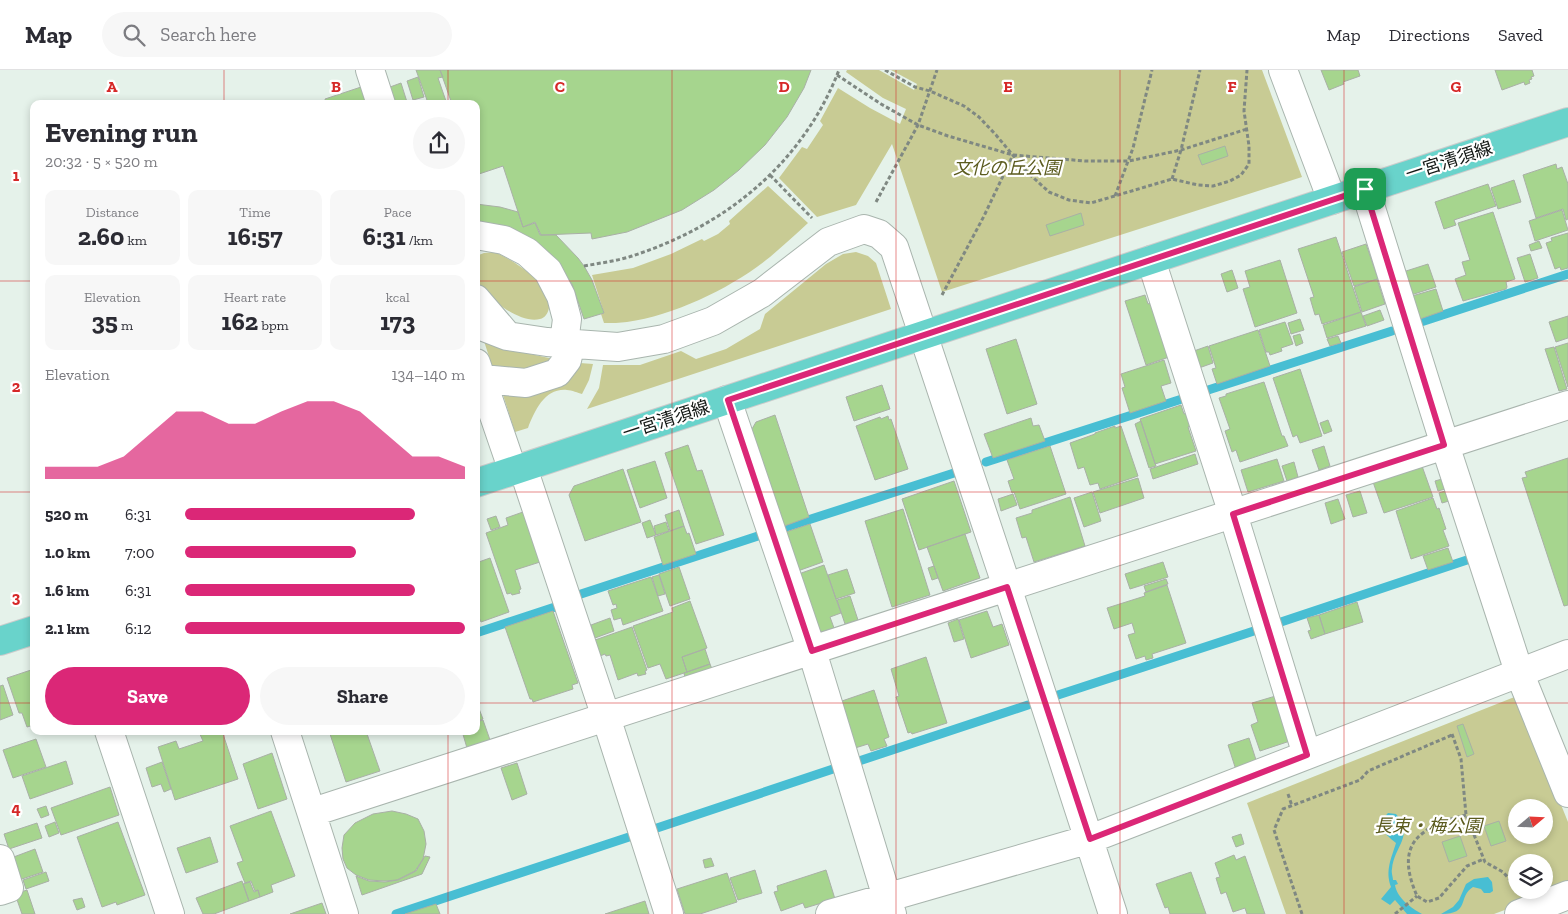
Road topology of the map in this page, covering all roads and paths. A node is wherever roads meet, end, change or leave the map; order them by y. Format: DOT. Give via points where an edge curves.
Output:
graph roads {
  1 [pos="370,70"];
  2 [pos="839,70"];
  3 [pos="885,70"];
  4 [pos="937,70"];
  5 [pos="1152,70"];
  6 [pos="1200,70"];
  7 [pos="1247,70"];
  8 [pos="1283,70"];
  9 [pos="837,74"];
  10 [pos="930,91"];
  11 [pos="380,100"];
  12 [pos="1568,122"];
  13 [pos="918,125"];
  14 [pos="1247,129"];
  15 [pos="1181,150"];
  16 [pos="1013,155"];
  17 [pos="1129,161"];
  18 [pos="770,175"];
  19 [pos="1172,179"];
  20 [pos="1365,189"];
  21 [pos="1115,197"];
  22 [pos="1332,200"];
  23 [pos="817,223"];
  24 [pos="879,234"];
  25 [pos="480,236"];
  26 [pos="1151,260"];
  27 [pos="584,266"];
  28 [pos="941,297"];
  29 [pos="480,304"];
  30 [pos="480,326"];
  31 [pos="924,335"];
  32 [pos="507,336"];
  33 [pos="568,343"];
  34 [pos="480,371"];
  35 [pos="480,374"];
  36 [pos="728,400"];
  37 [pos="1568,405"];
  38 [pos="1444,445"];
  39 [pos="518,469"];
  40 [pos="480,482"];
  41 [pos="1233,514"];
  42 [pos="1007,587"];
  43 [pos="30,631"];
  44 [pos="0,641"];
  45 [pos="812,651"];
  46 [pos="1568,654"];
  47 [pos="1520,672"];
  48 [pos="1438,703"];
  49 [pos="606,716"];
  50 [pos="110,735"];
  51 [pos="286,735"];
  52 [pos="1452,735"];
  53 [pos="1307,755"];
  54 [pos="1568,793"];
  55 [pos="313,812"];
  56 [pos="1466,814"];
  57 [pos="1090,839"];
  58 [pos="0,859"];
  59 [pos="1484,859"];
  60 [pos="1508,877"];
  61 [pos="0,891"];
  62 [pos="1568,895"];
  63 [pos="1417,896"];
  64 [pos="890,906"];
  65 [pos="170,914"];
  66 [pos="344,914"];
  67 [pos="669,914"];
  68 [pos="830,914"];
  69 [pos="1113,914"];
  70 [pos="1302,914"];
  71 [pos="1395,914"];
  72 [pos="1519,914"];
  1 -- 11 [label="street"];
  2 -- 9 [label="path"];
  3 -- 10 [label="path" via="915,87"];
  4 -- 10 [label="path"];
  5 -- 17 [label="path"];
  6 -- 15 [label="path"];
  7 -- 14 [label="path" via="1244,111"];
  8 -- 22 [label="street"];
  9 -- 13 [label="path"];
  9 -- 18 [label="path" via="816,118"];
  10 -- 13 [label="path"];
  10 -- 16 [label="path" via="964,106 979,117"];
  12 -- 20 [label="main road, 一宮清須線"];
  13 -- 16 [label="path"];
  13 -- 24 [label="path" via="874,205"];
  14 -- 15 [label="path"];
  14 -- 19 [label="path" via="1249,164 1241,175 1213,186"];
  15 -- 17 [label="path"];
  15 -- 19 [label="path"];
  16 -- 17 [label="path"];
  16 -- 21 [label="path" via="1049,192 1069,200 1091,203"];
  16 -- 28 [label="path"];
  17 -- 21 [label="path"];
  18 -- 23 [label="path"];
  18 -- 27 [label="path" via="732,208 704,226 630,257"];
  19 -- 21 [label="path"];
  20 -- 22 [label="main road, 一宮清須線"];
  20 -- 38 [label="street"];
  22 -- 26 [label="main road, 一宮清須線"];
  24 -- 31 [label="street" via="894,247"];
  24 -- 33 [label="street" via="864,229 828,242 762,292 713,320 664,339 618,347"];
  25 -- 33 [label="street" via="504,240 528,252 548,271 561,296 567,319"];
  26 -- 31 [label="main road, 一宮清須線"];
  26 -- 41 [label="street"];
  29 -- 32 [label="street"];
  30 -- 32 [label="street"];
  31 -- 36 [label="main road, 一宮清須線"];
  31 -- 42 [label="street"];
  32 -- 33 [label="street"];
  33 -- 34 [label="street" via="567,360 557,373 526,383"];
  35 -- 39 [label="street"];
  36 -- 39 [label="main road, 一宮清須線"];
  36 -- 45 [label="street"];
  37 -- 38 [label="street"];
  38 -- 41 [label="street"];
  38 -- 47 [label="street"];
  39 -- 40 [label="main road, 一宮清須線"];
  39 -- 49 [label="street"];
  41 -- 42 [label="street"];
  41 -- 53 [label="street"];
  42 -- 45 [label="street"];
  42 -- 57 [label="street"];
  43 -- 44 [label="main road"];
  45 -- 49 [label="street"];
  45 -- 64 [label="street"];
  46 -- 47 [label="street"];
  47 -- 48 [label="street"];
  47 -- 54 [label="street"];
  48 -- 52 [label="path"];
  48 -- 53 [label="street"];
  49 -- 55 [label="street"];
  49 -- 67 [label="street"];
  50 -- 65 [label="street"];
  51 -- 55 [label="street"];
  52 -- 56 [label="path" via="1461,759"];
  52 -- 70 [label="path" via="1368,772 1360,780 1283,809 1274,830"];
  53 -- 57 [label="street"];
  55 -- 66 [label="street"];
  56 -- 59 [label="path"];
  56 -- 63 [label="path" via="1434,825 1417,837 1409,852 1407,866"];
  57 -- 64 [label="street"];
  57 -- 69 [label="street"];
  58 -- 61 [label="street" via="9,888"];
  59 -- 60 [label="path"];
  59 -- 63 [label="path" via="1467,866 1439,898 1427,902"];
  62 -- 72 [label="street"];
  63 -- 71 [label="path"];
  64 -- 68 [label="street"];
}
